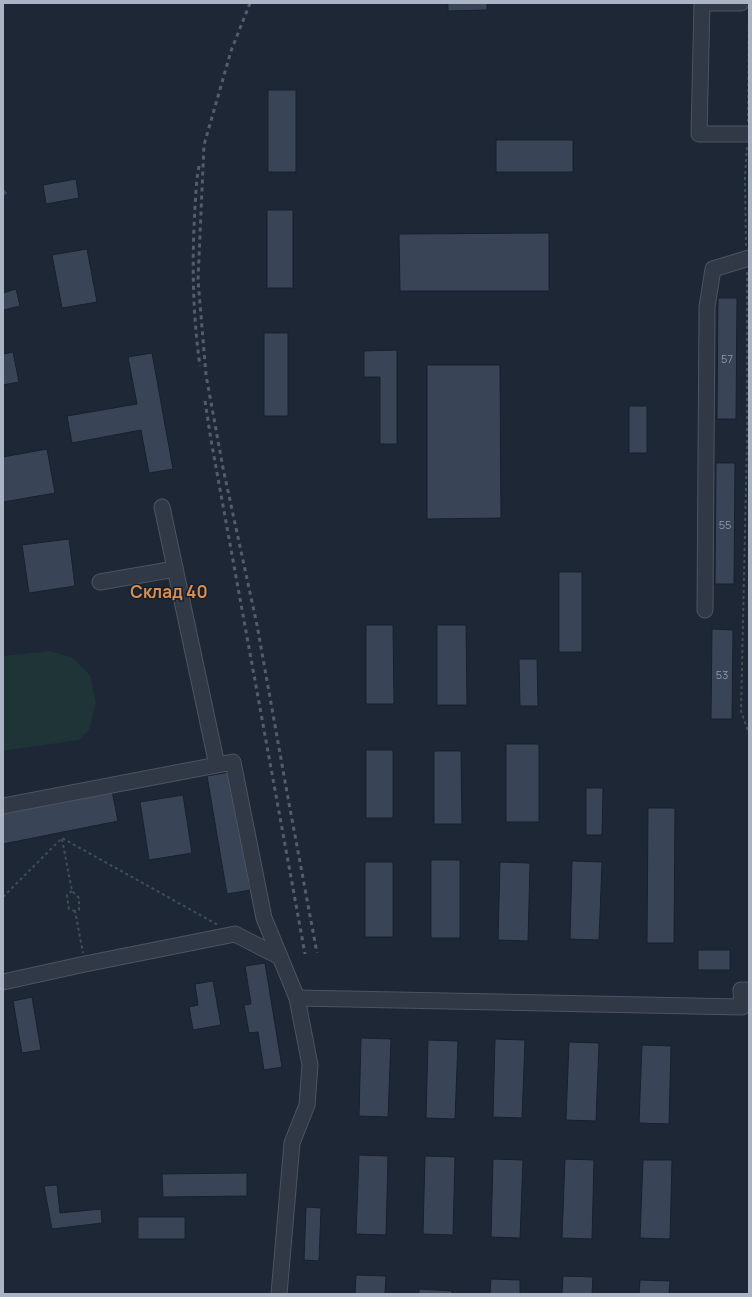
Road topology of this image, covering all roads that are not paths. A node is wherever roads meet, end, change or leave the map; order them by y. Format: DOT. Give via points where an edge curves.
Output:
graph roads {
  1 [pos="702,3"];
  2 [pos="741,3"];
  3 [pos="748,134"];
  4 [pos="748,258"];
  5 [pos="162,507"];
  6 [pos="175,569"];
  7 [pos="100,582"];
  8 [pos="705,610"];
  9 [pos="217,765"];
  10 [pos="3,806"];
  11 [pos="280,957"];
  12 [pos="3,982"];
  13 [pos="749,990"];
  14 [pos="297,998"];
  15 [pos="279,1294"];
  1 -- 2 [label="street"];
  1 -- 3 [label="street" via="699,134"];
  4 -- 8 [label="street" via="713,269 707,307"];
  5 -- 6 [label="street"];
  6 -- 7 [label="street"];
  6 -- 9 [label="street"];
  9 -- 10 [label="street"];
  9 -- 11 [label="street" via="233,762 264,918"];
  11 -- 12 [label="street" via="235,934"];
  11 -- 14 [label="street"];
  13 -- 14 [label="street" via="741,990 742,1007"];
  14 -- 15 [label="street" via="310,1065 307,1105 292,1143"];
}
